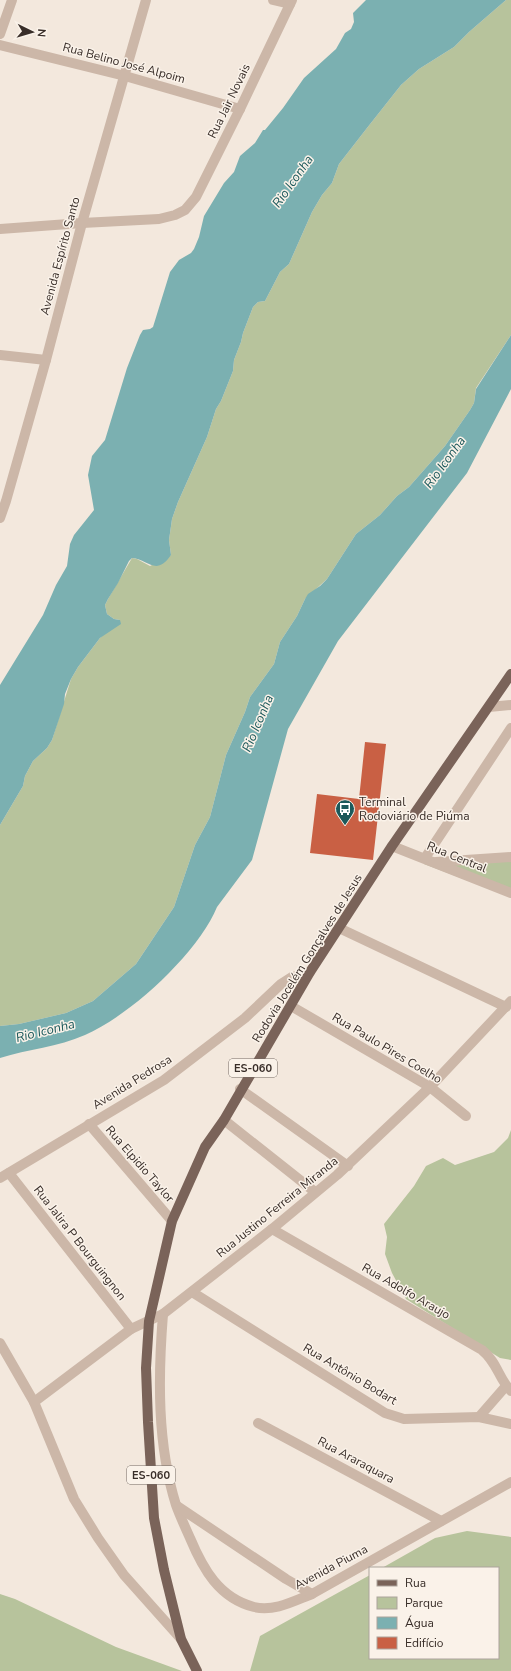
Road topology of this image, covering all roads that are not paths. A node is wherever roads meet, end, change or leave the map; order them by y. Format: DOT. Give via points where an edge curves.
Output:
graph roads {
  1 [pos="12,0"];
  2 [pos="146,0"];
  3 [pos="273,0"];
  4 [pos="291,2"];
  5 [pos="0,34"];
  6 [pos="0,45"];
  7 [pos="125,76"];
  8 [pos="240,109"];
  9 [pos="82,223"];
  10 [pos="0,229"];
  11 [pos="0,355"];
  12 [pos="46,360"];
  13 [pos="3,500"];
  14 [pos="0,518"];
  15 [pos="511,674"];
  16 [pos="511,705"];
  17 [pos="489,707"];
  18 [pos="511,728"];
  19 [pos="392,846"];
  20 [pos="511,857"];
  21 [pos="428,860"];
  22 [pos="511,893"];
  23 [pos="339,928"];
  24 [pos="310,972"];
  25 [pos="509,1004"];
  26 [pos="291,1006"];
  27 [pos="430,1087"];
  28 [pos="240,1089"];
  29 [pos="466,1116"];
  30 [pos="224,1120"];
  31 [pos="88,1124"];
  32 [pos="348,1166"];
  33 [pos="9,1173"];
  34 [pos="0,1178"];
  35 [pos="315,1192"];
  36 [pos="172,1221"];
  37 [pos="272,1229"];
  38 [pos="192,1292"];
  39 [pos="163,1314"];
  40 [pos="149,1321"];
  41 [pos="131,1329"];
  42 [pos="0,1343"];
  43 [pos="509,1388"];
  44 [pos="34,1402"];
  45 [pos="479,1418"];
  46 [pos="258,1423"];
  47 [pos="511,1424"];
  48 [pos="511,1482"];
  49 [pos="176,1506"];
  50 [pos="441,1521"];
  51 [pos="312,1594"];
  52 [pos="181,1639"];
  53 [pos="197,1671"];
  1 -- 5 [label="street"];
  2 -- 7 [label="street, Avenida Espírito Santo"];
  3 -- 4 [label="street"];
  4 -- 8 [label="street, Rua Jair Novais"];
  6 -- 7 [label="street, Rua Belino José Alpoim"];
  7 -- 8 [label="street, Rua Belino José Alpoim"];
  7 -- 9 [label="street, Avenida Espírito Santo"];
  8 -- 9 [label="street, Rua Jair Novais" via="196,197 185,210 159,219"];
  9 -- 10 [label="street"];
  9 -- 12 [label="street, Avenida Espírito Santo"];
  11 -- 12 [label="street"];
  12 -- 13 [label="street, Avenida Espírito Santo"];
  13 -- 14 [label="street, Avenida Espírito Santo"];
  15 -- 17 [label="main road, Rodovia Jocelém Gonçalves de Jesus / ES-060"];
  16 -- 17 [label="street"];
  17 -- 19 [label="main road, Rodovia Jocelém Gonçalves de Jesus / ES-060"];
  18 -- 21 [label="street"];
  19 -- 21 [label="street, Rua Central"];
  19 -- 23 [label="main road, Rodovia Jocelém Gonçalves de Jesus / ES-060"];
  20 -- 21 [label="street"];
  21 -- 22 [label="street, Rua Central"];
  23 -- 24 [label="main road, Rodovia Jocelém Gonçalves de Jesus / ES-060"];
  23 -- 25 [label="street"];
  24 -- 26 [label="main road, Rodovia Jocelém Gonçalves de Jesus / ES-060"];
  24 -- 31 [label="street, Avenida Pedrosa" via="292,977 281,984 245,1018 164,1080"];
  25 -- 27 [label="street, Rua Justino Ferreira Miranda"];
  26 -- 27 [label="street, Rua Paulo Pires Coelho"];
  26 -- 28 [label="main road, Rodovia Jocelém Gonçalves de Jesus / ES-060"];
  27 -- 29 [label="street, Rua Paulo Pires Coelho"];
  27 -- 32 [label="street, Rua Justino Ferreira Miranda"];
  28 -- 30 [label="main road, Rodovia Jocelém Gonçalves de Jesus / ES-060"];
  28 -- 32 [label="street"];
  30 -- 35 [label="street"];
  30 -- 36 [label="main road, Rodovia Jocelém Gonçalves de Jesus / ES-060" via="205,1147"];
  31 -- 33 [label="street, Avenida Pedrosa"];
  31 -- 36 [label="street, Rua Elpidio Taylor"];
  32 -- 35 [label="street, Rua Justino Ferreira Miranda"];
  33 -- 34 [label="street, Avenida Pedrosa"];
  33 -- 41 [label="street, Rua Jalira P Bourguingnon"];
  35 -- 37 [label="street, Rua Justino Ferreira Miranda"];
  36 -- 40 [label="main road, Rodovia Jocelém Gonçalves de Jesus / ES-060"];
  37 -- 38 [label="street, Rua Justino Ferreira Miranda"];
  37 -- 43 [label="street, Rua Adolfo Araujo" via="482,1350 491,1357"];
  38 -- 39 [label="street, Rua Justino Ferreira Miranda"];
  38 -- 45 [label="street, Rua Antônio Bodart" via="385,1413 404,1419"];
  39 -- 40 [label="street, Rua Justino Ferreira Miranda"];
  39 -- 49 [label="street, Avenida Piuma" via="161,1418 168,1473"];
  40 -- 41 [label="street, Rua Justino Ferreira Miranda"];
  40 -- 52 [label="main road, Rodovia Jocelém Gonçalves de Jesus / ES-060" via="146,1368 154,1518"];
  41 -- 44 [label="street, Rua Justino Ferreira Miranda"];
  42 -- 44 [label="street"];
  43 -- 45 [label="street"];
  44 -- 52 [label="street" via="74,1499 98,1538 124,1575"];
  45 -- 47 [label="street, Rua Antônio Bodart"];
  46 -- 50 [label="street, Rua Araraquara"];
  48 -- 50 [label="street, Avenida Piuma"];
  49 -- 51 [label="street"];
  49 -- 51 [label="street, Avenida Piuma" via="211,1579 225,1593 254,1607 264,1608 280,1606"];
  50 -- 51 [label="street, Avenida Piuma"];
  52 -- 53 [label="main road, Rodovia Jocelém Gonçalves de Jesus / ES-060"];
}
